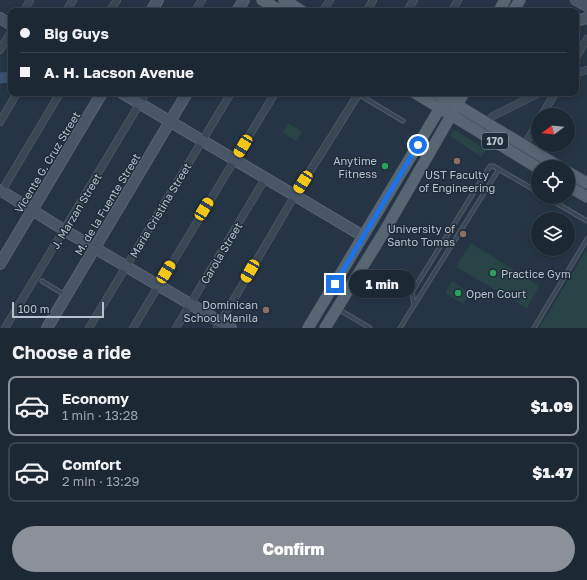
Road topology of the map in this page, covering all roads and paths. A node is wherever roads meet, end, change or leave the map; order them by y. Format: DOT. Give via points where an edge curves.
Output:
graph roads {
  1 [pos="262,0"];
  2 [pos="576,0"];
  3 [pos="283,6"];
  4 [pos="587,6"];
  5 [pos="8,37"];
  6 [pos="587,39"];
  7 [pos="0,50"];
  8 [pos="579,52"];
  9 [pos="15,96"];
  10 [pos="58,96"];
  11 [pos="100,96"];
  12 [pos="127,96"];
  13 [pos="144,96"];
  14 [pos="185,96"];
  15 [pos="229,96"];
  16 [pos="273,96"];
  17 [pos="358,96"];
  18 [pos="362,96"];
  19 [pos="420,96"];
  20 [pos="444,96"];
  21 [pos="445,96"];
  22 [pos="462,96"];
  23 [pos="533,96"];
  24 [pos="553,96"];
  25 [pos="140,104"];
  26 [pos="457,105"];
  27 [pos="550,108"];
  28 [pos="440,109"];
  29 [pos="451,115"];
  30 [pos="402,121"];
  31 [pos="0,122"];
  32 [pos="170,122"];
  33 [pos="486,123"];
  34 [pos="531,135"];
  35 [pos="202,140"];
  36 [pos="524,146"];
  37 [pos="235,159"];
  38 [pos="548,160"];
  39 [pos="531,164"];
  40 [pos="499,170"];
  41 [pos="575,176"];
  42 [pos="266,178"];
  43 [pos="587,183"];
  44 [pos="531,188"];
  45 [pos="575,190"];
  46 [pos="1,191"];
  47 [pos="295,195"];
  48 [pos="587,198"];
  49 [pos="558,204"];
  50 [pos="33,211"];
  51 [pos="587,221"];
  52 [pos="64,230"];
  53 [pos="363,236"];
  54 [pos="587,239"];
  55 [pos="95,248"];
  56 [pos="0,264"];
  57 [pos="126,266"];
  58 [pos="42,281"];
  59 [pos="159,285"];
  60 [pos="66,296"];
  61 [pos="190,304"];
  62 [pos="414,305"];
  63 [pos="337,308"];
  64 [pos="219,325"];
  65 [pos="5,328"];
  66 [pos="47,328"];
  67 [pos="89,328"];
  68 [pos="133,328"];
  69 [pos="176,328"];
  70 [pos="231,328"];
  71 [pos="308,328"];
  72 [pos="325,328"];
  73 [pos="370,328"];
  74 [pos="400,328"];
  75 [pos="534,328"];
  1 -- 3 [label="main road"];
  2 -- 4 [label="street"];
  5 -- 7 [label="street"];
  6 -- 8 [label="street"];
  9 -- 31 [label="street"];
  10 -- 46 [label="street"];
  11 -- 50 [label="street, Vicente G. Cruz Street"];
  12 -- 25 [label="street"];
  13 -- 25 [label="street, J. Marzan Street"];
  14 -- 32 [label="street, M. de la Fuente Street"];
  15 -- 35 [label="street, Maria Cristina Street"];
  16 -- 37 [label="street"];
  17 -- 47 [label="street"];
  18 -- 30 [label="lane"];
  19 -- 28 [label="main road, 170"];
  20 -- 28 [label="main road"];
  21 -- 26 [label="main road, 170"];
  22 -- 26 [label="main road"];
  23 -- 33 [label="street" via="493,116"];
  24 -- 27 [label="street"];
  25 -- 32 [label="street"];
  25 -- 52 [label="street, J. Marzan Street"];
  26 -- 29 [label="main road"];
  26 -- 33 [label="main road, 170"];
  28 -- 29 [label="main road, 170"];
  28 -- 53 [label="main road"];
  29 -- 39 [label="main road, 170"];
  29 -- 63 [label="main road"];
  32 -- 35 [label="street"];
  32 -- 55 [label="street, M. de la Fuente Street"];
  33 -- 36 [label="main road, 170"];
  34 -- 36 [label="street"];
  35 -- 37 [label="street"];
  35 -- 57 [label="street, Maria Cristina Street"];
  36 -- 38 [label="main road, 170"];
  37 -- 42 [label="street"];
  37 -- 59 [label="street"];
  40 -- 44 [label="lane"];
  40 -- 62 [label="lane"];
  40 -- 62 [label="lane" via="490,166 412,292"];
  41 -- 43 [label="main road"];
  42 -- 47 [label="street"];
  42 -- 61 [label="street, Carola Street"];
  45 -- 48 [label="main road"];
  46 -- 50 [label="street"];
  47 -- 53 [label="street"];
  47 -- 64 [label="street"];
  49 -- 51 [label="lane"];
  50 -- 52 [label="street"];
  50 -- 56 [label="street, Vicente G. Cruz Street"];
  52 -- 55 [label="street"];
  52 -- 65 [label="street, J. Marzan Street"];
  53 -- 71 [label="main road"];
  54 -- 75 [label="lane"];
  55 -- 57 [label="street"];
  55 -- 60 [label="street, M. de la Fuente Street"];
  57 -- 59 [label="street"];
  57 -- 67 [label="street, Maria Cristina Street"];
  58 -- 60 [label="lane"];
  59 -- 61 [label="street"];
  59 -- 68 [label="street"];
  60 -- 66 [label="street, M. de la Fuente Street"];
  61 -- 64 [label="street"];
  61 -- 69 [label="street, Carola Street"];
  62 -- 74 [label="lane"];
  63 -- 72 [label="main road"];
  63 -- 73 [label="lane"];
  64 -- 70 [label="street"];
}
